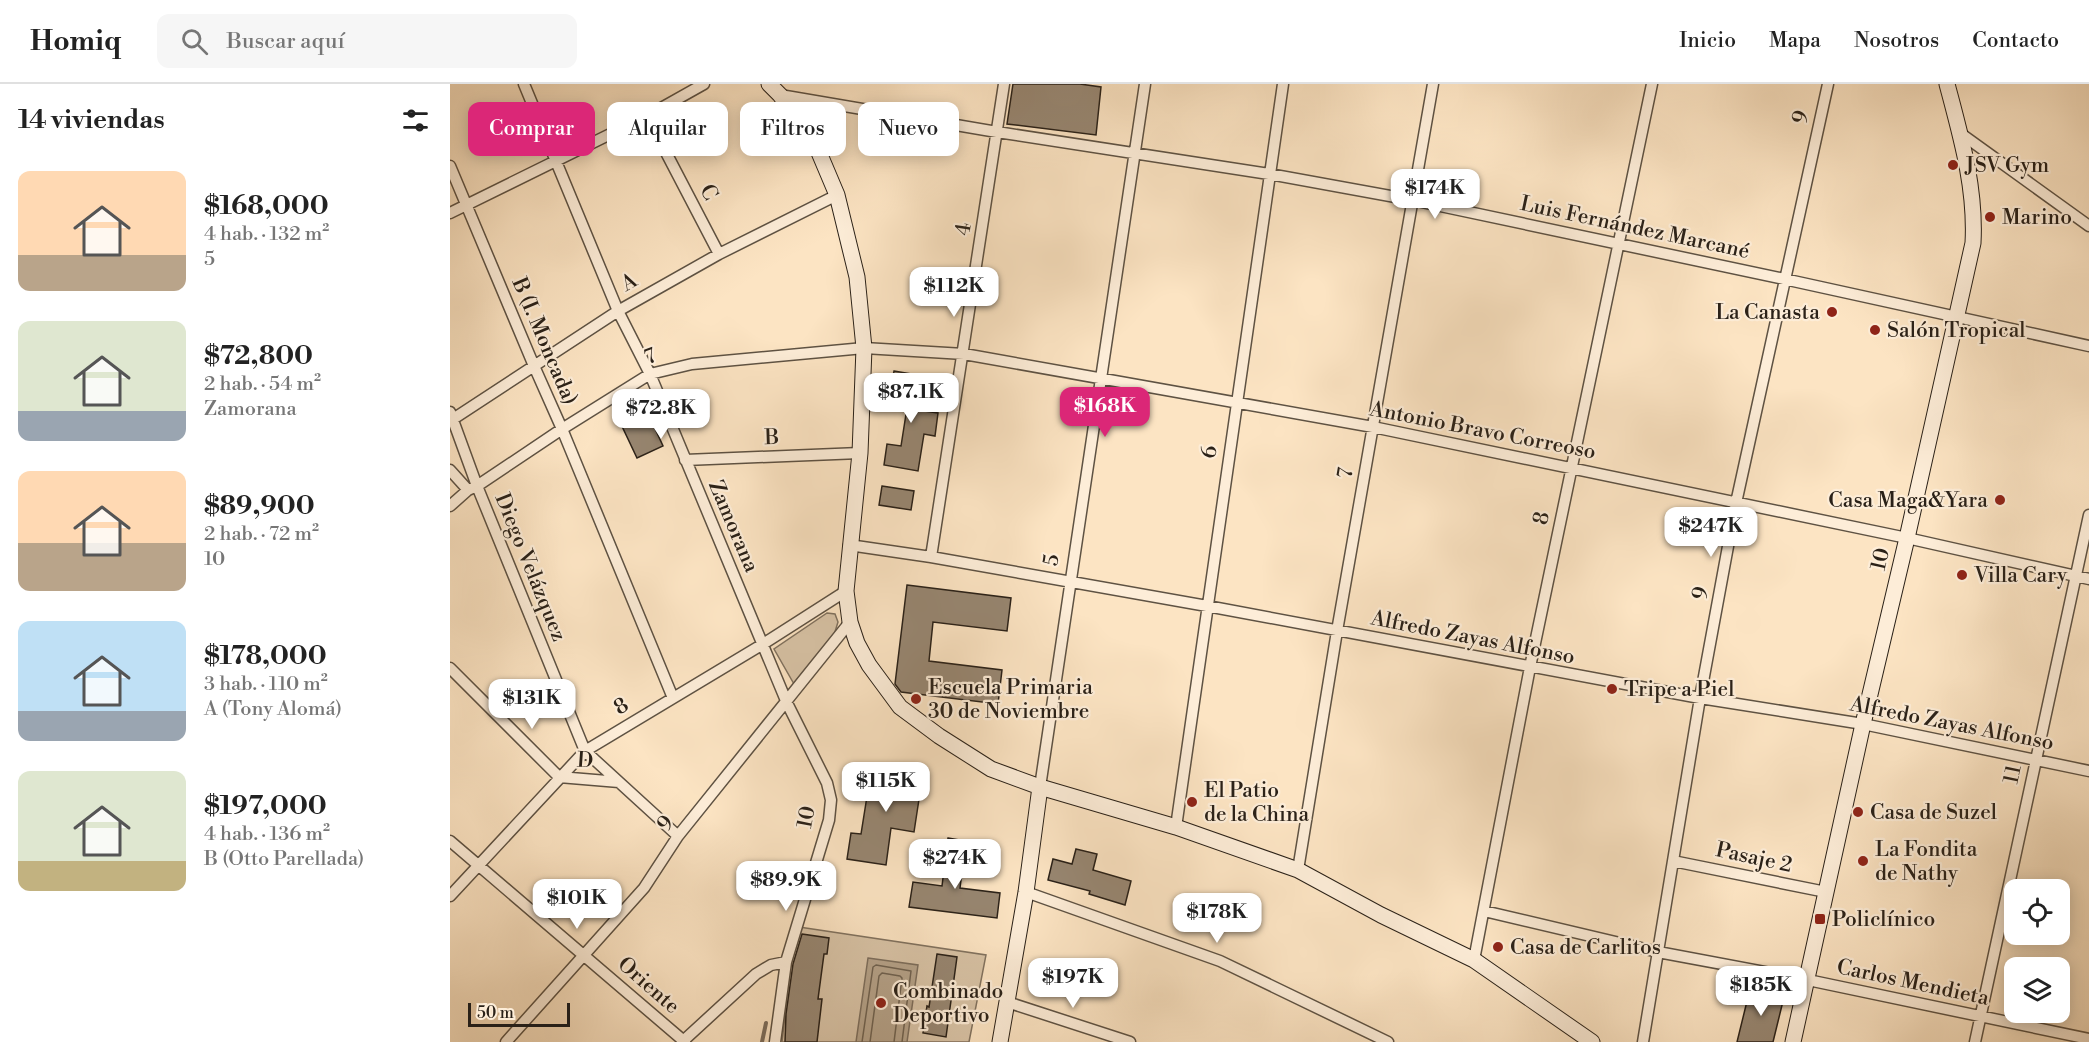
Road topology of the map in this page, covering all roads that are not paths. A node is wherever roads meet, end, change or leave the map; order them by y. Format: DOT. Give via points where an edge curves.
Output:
graph roads {
  1 [pos="524,84"];
  2 [pos="704,84"];
  3 [pos="1004,84"];
  4 [pos="1145,84"];
  5 [pos="1283,84"];
  6 [pos="1433,84"];
  7 [pos="1652,84"];
  8 [pos="1828,84"];
  9 [pos="1947,84"];
  10 [pos="774,89"];
  11 [pos="672,102"];
  12 [pos="997,132"];
  13 [pos="1960,133"];
  14 [pos="607,136"];
  15 [pos="1135,152"];
  16 [pos="668,156"];
  17 [pos="555,162"];
  18 [pos="450,166"];
  19 [pos="1269,174"];
  20 [pos="837,195"];
  21 [pos="1412,200"];
  22 [pos="466,205"];
  23 [pos="450,213"];
  24 [pos="2089,226"];
  25 [pos="1618,243"];
  26 [pos="719,254"];
  27 [pos="1784,279"];
  28 [pos="618,311"];
  29 [pos="1956,318"];
  30 [pos="2089,346"];
  31 [pos="864,348"];
  32 [pos="964,354"];
  33 [pos="534,366"];
  34 [pos="650,374"];
  35 [pos="1100,377"];
  36 [pos="1235,403"];
  37 [pos="451,418"];
  38 [pos="1373,427"];
  39 [pos="562,429"];
  40 [pos="860,453"];
  41 [pos="685,460"];
  42 [pos="1571,467"];
  43 [pos="450,470"];
  44 [pos="472,488"];
  45 [pos="1736,503"];
  46 [pos="450,506"];
  47 [pos="2089,515"];
  48 [pos="1907,538"];
  49 [pos="849,545"];
  50 [pos="931,557"];
  51 [pos="2076,576"];
  52 [pos="2089,579"];
  53 [pos="1069,582"];
  54 [pos="846,591"];
  55 [pos="1207,606"];
  56 [pos="850,622"];
  57 [pos="1337,631"];
  58 [pos="763,644"];
  59 [pos="1530,667"];
  60 [pos="450,668"];
  61 [pos="673,698"];
  62 [pos="1700,698"];
  63 [pos="787,703"];
  64 [pos="1863,724"];
  65 [pos="585,751"];
  66 [pos="2035,759"];
  67 [pos="2089,771"];
  68 [pos="559,777"];
  69 [pos="619,782"];
  70 [pos="827,783"];
  71 [pos="1040,787"];
  72 [pos="1176,827"];
  73 [pos="678,836"];
  74 [pos="450,842"];
  75 [pos="1673,861"];
  76 [pos="478,865"];
  77 [pos="1298,870"];
  78 [pos="1026,892"];
  79 [pos="1826,892"];
  80 [pos="450,896"];
  81 [pos="1484,911"];
  82 [pos="1658,952"];
  83 [pos="584,954"];
  84 [pos="1474,960"];
  85 [pos="786,962"];
  86 [pos="1808,980"];
  87 [pos="1007,1002"];
  88 [pos="1980,1016"];
  89 [pos="2089,1039"];
  90 [pos="506,1042"];
  91 [pos="683,1042"];
  92 [pos="775,1042"];
  93 [pos="1000,1042"];
  94 [pos="1130,1042"];
  95 [pos="1388,1042"];
  96 [pos="1592,1042"];
  97 [pos="1643,1042"];
  98 [pos="1793,1042"];
  99 [pos="1975,1042"];
  1 -- 17 [label="street, Zamorana"];
  2 -- 11 [label="street"];
  3 -- 12 [label="street, 4"];
  4 -- 15 [label="street, 5"];
  5 -- 19 [label="street, 6"];
  6 -- 21 [label="street, 7"];
  7 -- 25 [label="street, 8"];
  8 -- 27 [label="street, 9"];
  9 -- 13 [label="main road, 10"];
  10 -- 12 [label="street, Luis Fernández Marcané"];
  10 -- 20 [label="main road" via="815,143"];
  12 -- 15 [label="street, Luis Fernández Marcané"];
  12 -- 32 [label="street, 4"];
  13 -- 24 [label="street"];
  13 -- 29 [label="main road, 10" via="1973,193 1974,219 1973,243"];
  14 -- 17 [label="street"];
  15 -- 19 [label="street, Luis Fernández Marcané"];
  15 -- 35 [label="street, 5"];
  16 -- 26 [label="street, C"];
  17 -- 22 [label="street"];
  17 -- 28 [label="street, Zamorana"];
  18 -- 22 [label="street, B (I. Moncada)"];
  19 -- 21 [label="street, Luis Fernández Marcané"];
  19 -- 36 [label="street, 6"];
  20 -- 26 [label="street, A"];
  20 -- 31 [label="main road" via="856,277"];
  21 -- 25 [label="street, Luis Fernández Marcané"];
  21 -- 38 [label="street, 7"];
  22 -- 23 [label="street"];
  22 -- 33 [label="street, B (I. Moncada)"];
  25 -- 27 [label="street, Luis Fernández Marcané"];
  25 -- 42 [label="street, 8"];
  26 -- 28 [label="street, A"];
  27 -- 29 [label="street, Luis Fernández Marcané"];
  27 -- 45 [label="street, 9"];
  28 -- 33 [label="street, A"];
  28 -- 34 [label="street, Zamorana"];
  29 -- 30 [label="street, Luis Fernández Marcané"];
  29 -- 48 [label="main road, 10"];
  31 -- 32 [label="street, Antonio Bravo Correoso"];
  31 -- 34 [label="street, 7" via="692,364"];
  31 -- 40 [label="main road"];
  32 -- 35 [label="street, Antonio Bravo Correoso"];
  32 -- 50 [label="street, 4"];
  33 -- 37 [label="street, A"];
  33 -- 39 [label="street, B (I. Moncada)"];
  34 -- 39 [label="street, 7"];
  34 -- 41 [label="street, Zamorana"];
  35 -- 36 [label="street, Antonio Bravo Correoso"];
  35 -- 53 [label="street, 5"];
  36 -- 38 [label="street, Antonio Bravo Correoso"];
  36 -- 55 [label="street, 6"];
  37 -- 44 [label="street, Diego Velázquez"];
  38 -- 42 [label="street, Antonio Bravo Correoso"];
  38 -- 57 [label="street, 7"];
  39 -- 44 [label="street, 7"];
  39 -- 61 [label="street, B (I. Moncada)"];
  40 -- 41 [label="street, B"];
  40 -- 49 [label="main road"];
  41 -- 58 [label="street, Zamorana"];
  42 -- 45 [label="street, Antonio Bravo Correoso"];
  42 -- 59 [label="street, 8"];
  43 -- 44 [label="street"];
  44 -- 46 [label="street, 7"];
  44 -- 65 [label="street, Diego Velázquez"];
  45 -- 48 [label="street, Antonio Bravo Correoso"];
  45 -- 62 [label="street, 9"];
  47 -- 51 [label="street, 11"];
  48 -- 51 [label="street, Antonio Bravo Correoso"];
  48 -- 64 [label="main road, 10"];
  49 -- 50 [label="street, Alfredo Zayas Alfonso"];
  49 -- 54 [label="main road"];
  50 -- 53 [label="street, Alfredo Zayas Alfonso"];
  51 -- 52 [label="street, Antonio Bravo Correoso"];
  51 -- 66 [label="street, 11"];
  53 -- 55 [label="street, Alfredo Zayas Alfonso"];
  53 -- 71 [label="street, 5"];
  54 -- 56 [label="main road"];
  54 -- 58 [label="street, 8"];
  55 -- 57 [label="street, Alfredo Zayas Alfonso"];
  55 -- 72 [label="street, 6"];
  56 -- 63 [label="street, 9"];
  56 -- 71 [label="main road" via="869,665 900,707 991,769"];
  57 -- 59 [label="street, Alfredo Zayas Alfonso"];
  57 -- 77 [label="street, 7"];
  58 -- 61 [label="street, 8"];
  58 -- 63 [label="street, Zamorana"];
  59 -- 62 [label="street, Alfredo Zayas Alfonso"];
  59 -- 81 [label="street, 8"];
  60 -- 68 [label="street, D"];
  61 -- 65 [label="street, 8"];
  62 -- 64 [label="street, Alfredo Zayas Alfonso"];
  62 -- 75 [label="street, 9"];
  63 -- 70 [label="street, Zamorana"];
  63 -- 73 [label="street, 9"];
  64 -- 66 [label="street, Alfredo Zayas Alfonso"];
  64 -- 79 [label="main road, 10"];
  65 -- 68 [label="street, 8"];
  65 -- 69 [label="street, Diego Velázquez"];
  66 -- 67 [label="street, Alfredo Zayas Alfonso"];
  66 -- 88 [label="street, 11"];
  68 -- 69 [label="street, D"];
  68 -- 76 [label="street, 8"];
  69 -- 73 [label="street, Diego Velázquez"];
  70 -- 85 [label="street, 10" via="831,801 829,820"];
  71 -- 72 [label="main road"];
  71 -- 78 [label="main road, 5"];
  72 -- 77 [label="main road"];
  73 -- 83 [label="street, 9" via="644,888"];
  74 -- 76 [label="street, Oriente"];
  75 -- 79 [label="street, Pasaje 2"];
  75 -- 82 [label="street, 9"];
  76 -- 80 [label="street, 8"];
  76 -- 83 [label="street, Oriente"];
  77 -- 84 [label="main road"];
  78 -- 87 [label="main road, 5"];
  78 -- 95 [label="street" via="1220,961"];
  79 -- 86 [label="main road, 10"];
  81 -- 82 [label="street, Carlos Mendieta"];
  81 -- 84 [label="street, 8"];
  82 -- 86 [label="street, Carlos Mendieta"];
  82 -- 97 [label="street, 9"];
  83 -- 90 [label="street, 9"];
  83 -- 91 [label="street, Oriente"];
  84 -- 96 [label="main road"];
  85 -- 91 [label="street" via="756,974"];
  85 -- 92 [label="street, 10"];
  86 -- 88 [label="street, Carlos Mendieta"];
  86 -- 98 [label="main road, 10"];
  87 -- 93 [label="main road, 5"];
  87 -- 94 [label="street"];
  88 -- 89 [label="street, Carlos Mendieta"];
  88 -- 99 [label="street, 11"];
}
